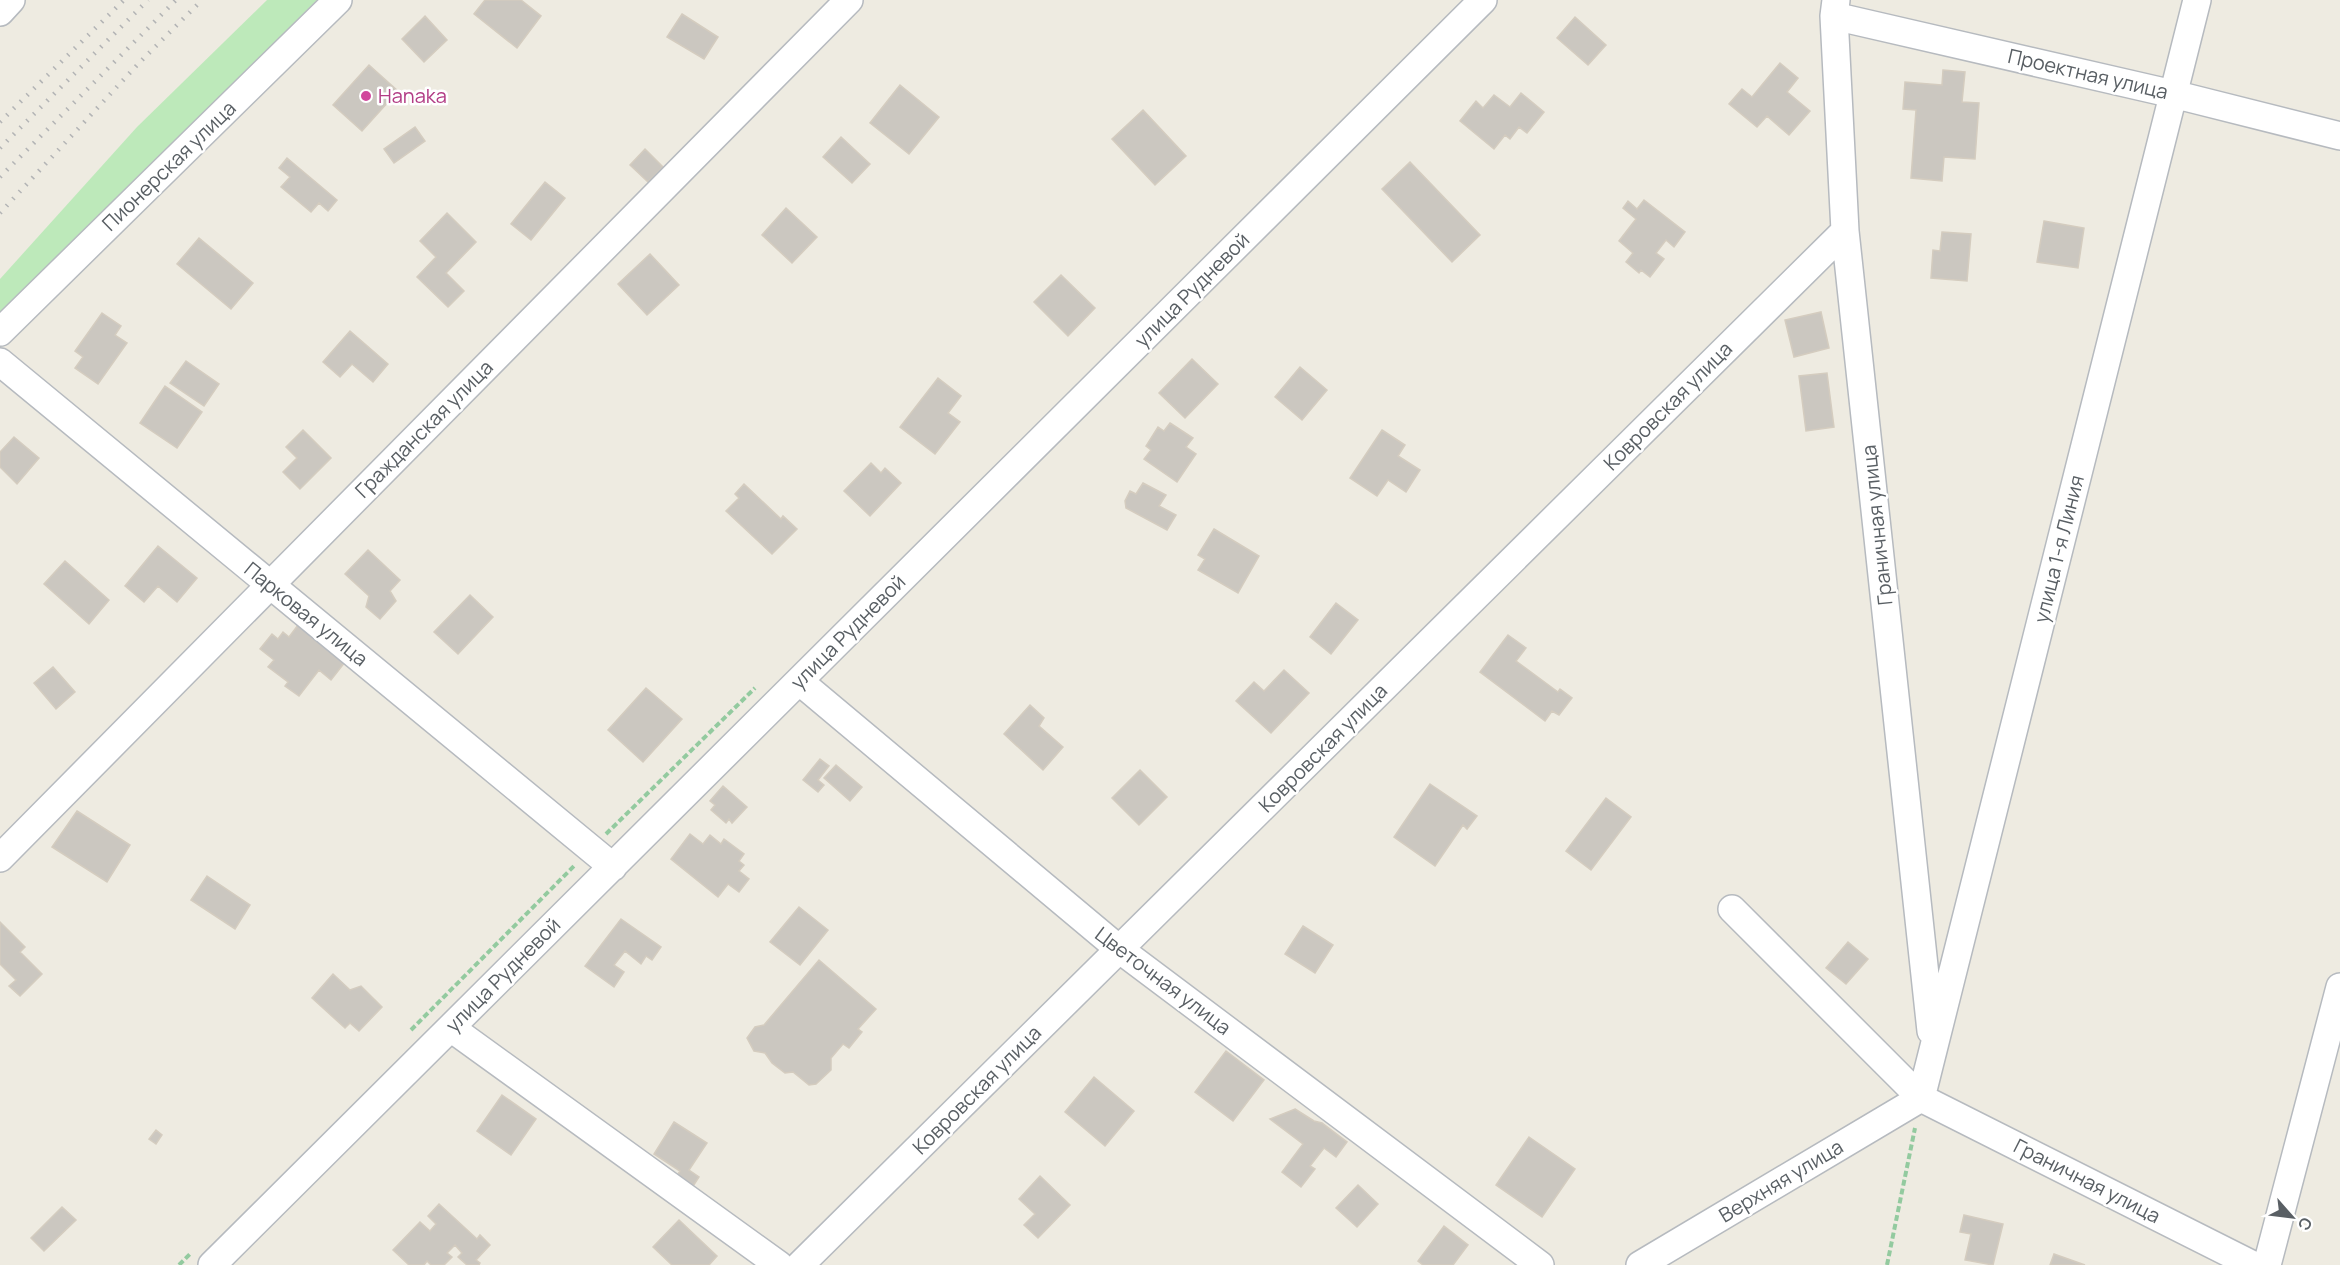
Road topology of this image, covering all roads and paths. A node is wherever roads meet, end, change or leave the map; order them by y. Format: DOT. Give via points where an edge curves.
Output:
graph roads {
  1 [pos="11,0"];
  2 [pos="338,0"];
  3 [pos="1483,0"];
  4 [pos="2197,0"];
  5 [pos="834,5"];
  6 [pos="1835,8"];
  7 [pos="0,12"];
  8 [pos="2173,94"];
  9 [pos="2340,135"];
  10 [pos="1845,231"];
  11 [pos="0,332"];
  12 [pos="0,362"];
  13 [pos="270,585"];
  14 [pos="799,681"];
  15 [pos="0,858"];
  16 [pos="613,867"];
  17 [pos="1732,909"];
  18 [pos="1119,949"];
  19 [pos="2340,987"];
  20 [pos="451,1028"];
  21 [pos="1933,1050"];
  22 [pos="1921,1098"];
  23 [pos="212,1265"];
  24 [pos="779,1265"];
  25 [pos="800,1265"];
  26 [pos="1540,1265"];
  27 [pos="1640,1265"];
  28 [pos="1887,1265"];
  29 [pos="2253,1265"];
  30 [pos="2267,1265"];
  1 -- 7 [label="street"];
  2 -- 11 [label="street, Пионерская улица"];
  3 -- 14 [label="street, улица Рудневой"];
  4 -- 8 [label="street, улица 1-я Линия"];
  5 -- 13 [label="street, Гражданская улица"];
  6 -- 8 [label="street, Проектная улица"];
  6 -- 10 [label="street, Граничная улица"];
  8 -- 9 [label="street, Проектная улица"];
  8 -- 21 [label="street, улица 1-я Линия"];
  10 -- 18 [label="street, Ковровская улица"];
  10 -- 21 [label="street, Граничная улица"];
  12 -- 13 [label="street, Парковая улица"];
  13 -- 15 [label="street, Гражданская улица"];
  13 -- 16 [label="street, Парковая улица"];
  14 -- 16 [label="street, улица Рудневой"];
  14 -- 18 [label="street, Цветочная улица"];
  16 -- 20 [label="street, улица Рудневой"];
  17 -- 22 [label="street, Граничная улица"];
  18 -- 25 [label="street, Ковровская улица"];
  18 -- 26 [label="street, Цветочная улица"];
  19 -- 30 [label="street"];
  20 -- 23 [label="street, улица Рудневой"];
  20 -- 24 [label="street"];
  21 -- 22 [label="street, улица 1-я Линия"];
  22 -- 27 [label="street, Верхняя улица"];
  22 -- 28 [label="path"];
  22 -- 29 [label="street, Граничная улица"];
}
